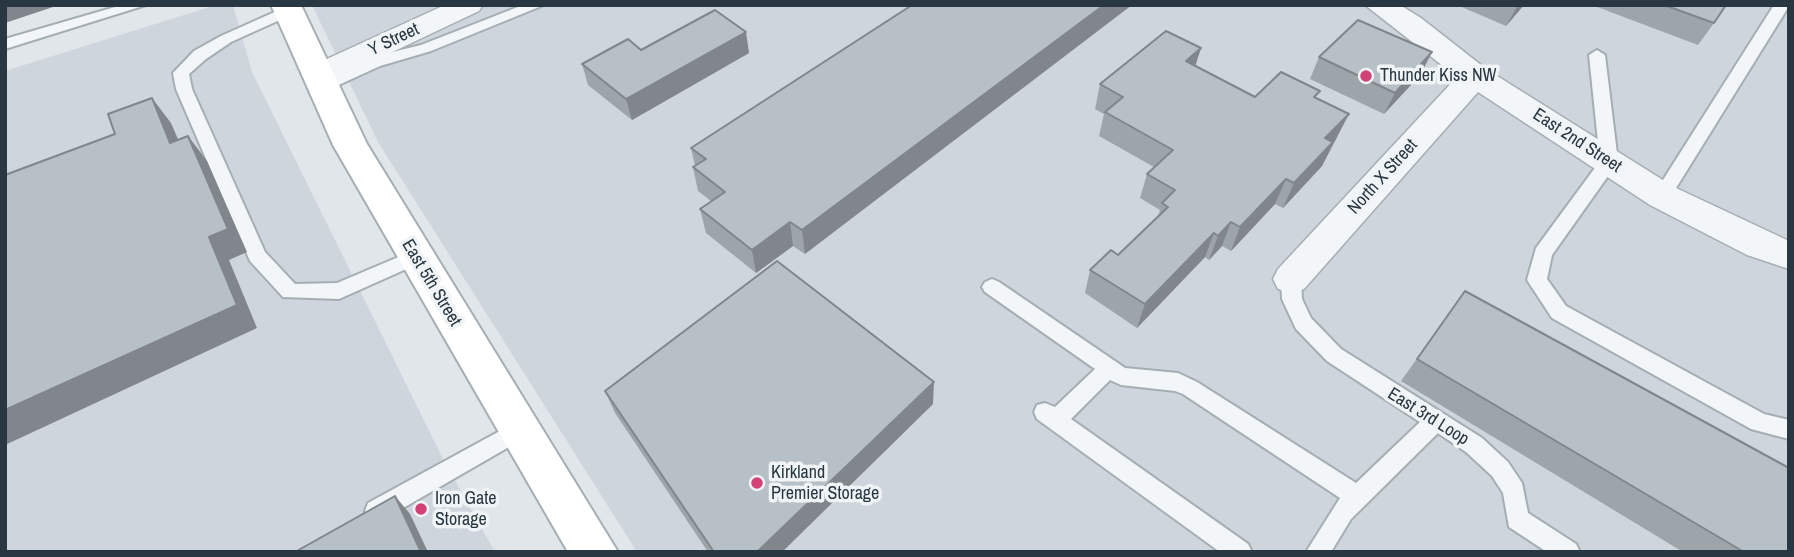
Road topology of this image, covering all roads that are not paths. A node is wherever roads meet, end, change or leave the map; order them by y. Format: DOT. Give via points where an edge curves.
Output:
graph roads {
  1 [pos="139,5"];
  2 [pos="469,5"];
  3 [pos="537,5"];
  4 [pos="1379,5"];
  5 [pos="1782,5"];
  6 [pos="287,8"];
  7 [pos="5,44"];
  8 [pos="1597,55"];
  9 [pos="1475,76"];
  10 [pos="321,80"];
  11 [pos="1609,162"];
  12 [pos="1661,196"];
  13 [pos="1789,255"];
  14 [pos="415,257"];
  15 [pos="1291,279"];
  16 [pos="992,287"];
  17 [pos="1109,368"];
  18 [pos="1436,421"];
  19 [pos="520,429"];
  20 [pos="1789,430"];
  21 [pos="1359,498"];
  22 [pos="354,524"];
  23 [pos="594,552"];
  24 [pos="1240,552"];
  25 [pos="1318,552"];
  26 [pos="1568,552"];
  1 -- 7 [label="lane"];
  2 -- 10 [label="street, Y Street"];
  3 -- 10 [label="lane" via="426,48"];
  4 -- 9 [label="street, East 2nd Street" via="1411,24"];
  5 -- 12 [label="lane"];
  6 -- 10 [label="street, East 5th Street"];
  6 -- 14 [label="lane" via="226,39 181,73 257,256 290,292 339,291"];
  8 -- 11 [label="lane"];
  9 -- 11 [label="street, East 2nd Street"];
  9 -- 15 [label="street, North X Street"];
  10 -- 14 [label="street, East 5th Street" via="350,145"];
  11 -- 12 [label="street, East 2nd Street"];
  11 -- 20 [label="lane" via="1544,253 1537,280 1544,291 1559,312 1759,422"];
  12 -- 13 [label="street, East 2nd Street"];
  14 -- 19 [label="street, East 5th Street"];
  15 -- 18 [label="lane, East 3rd Loop" via="1292,299 1303,323 1334,355"];
  16 -- 17 [label="lane"];
  17 -- 21 [label="lane" via="1121,376 1178,382 1190,388"];
  17 -- 24 [label="lane" via="1051,416"];
  18 -- 21 [label="lane"];
  18 -- 26 [label="lane, East 3rd Loop" via="1474,444 1500,469 1514,491 1517,519"];
  19 -- 22 [label="lane"];
  19 -- 23 [label="street, East 5th Street"];
  21 -- 25 [label="lane" via="1343,511"];
}
